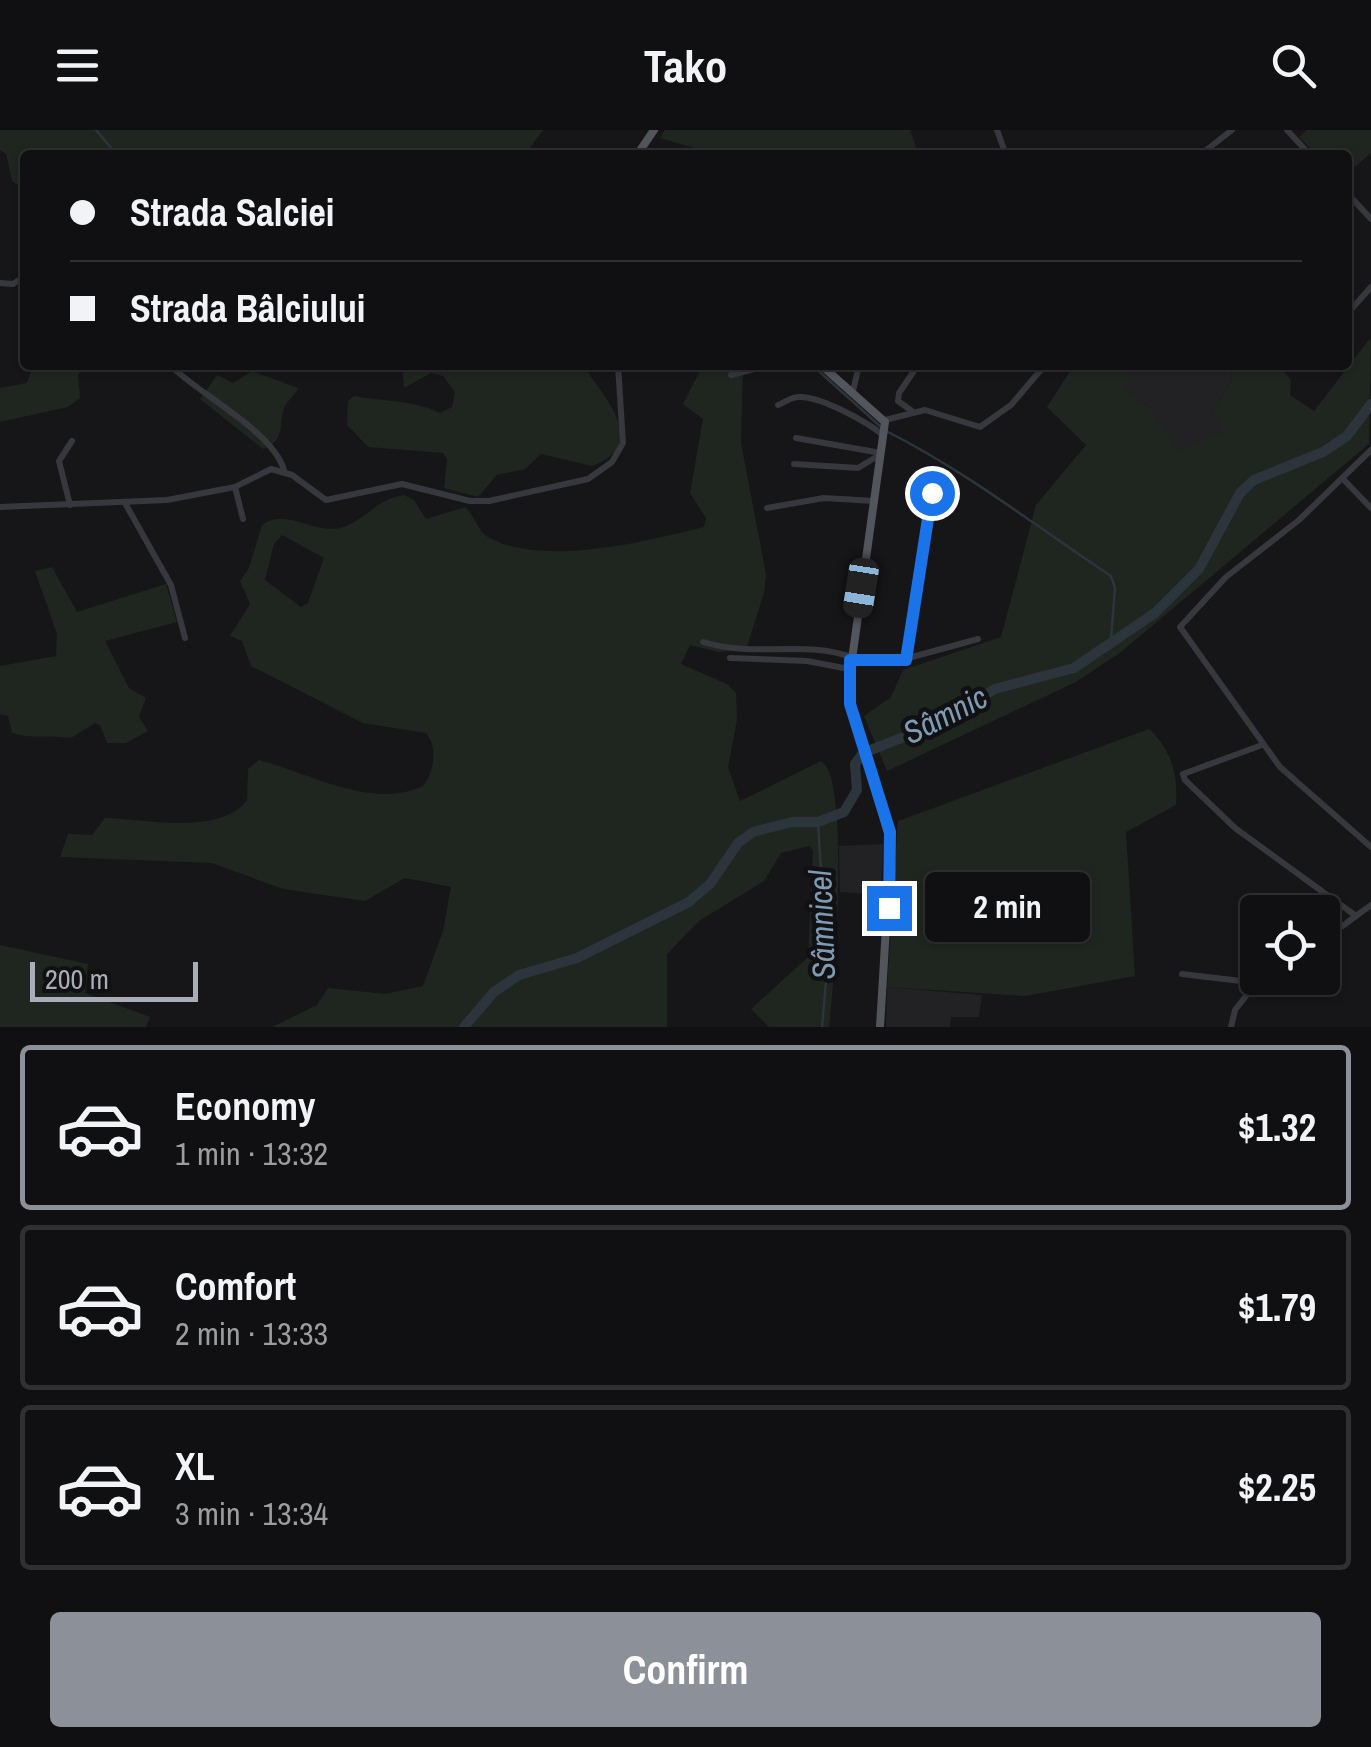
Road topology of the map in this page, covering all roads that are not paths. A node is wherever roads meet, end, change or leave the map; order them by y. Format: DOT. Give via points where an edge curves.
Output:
graph roads {
  1 [pos="1232,130"];
  2 [pos="1287,130"];
  3 [pos="1206,150"];
  4 [pos="1305,150"];
  5 [pos="1352,198"];
  6 [pos="1371,219"];
  7 [pos="1371,287"];
  8 [pos="1352,309"];
  9 [pos="177,370"];
  10 [pos="618,370"];
  11 [pos="752,370"];
  12 [pos="828,370"];
  13 [pos="858,370"];
  14 [pos="915,370"];
  15 [pos="1041,370"];
  16 [pos="731,375"];
  17 [pos="854,388"];
  18 [pos="778,405"];
  19 [pos="912,411"];
  20 [pos="885,428"];
  21 [pos="796,438"];
  22 [pos="72,441"];
  23 [pos="1371,450"];
  24 [pos="882,453"];
  25 [pos="794,464"];
  26 [pos="284,470"];
  27 [pos="1342,479"];
  28 [pos="235,486"];
  29 [pos="932,493"];
  30 [pos="875,501"];
  31 [pos="126,504"];
  32 [pos="70,505"];
  33 [pos="0,507"];
  34 [pos="767,508"];
  35 [pos="1371,508"];
  36 [pos="243,518"];
  37 [pos="185,638"];
  38 [pos="978,638"];
  39 [pos="703,642"];
  40 [pos="730,658"];
  41 [pos="906,660"];
  42 [pos="850,662"];
  43 [pos="1262,745"];
  44 [pos="1371,847"];
  45 [pos="1371,905"];
  46 [pos="1356,916"];
  47 [pos="1340,927"];
  48 [pos="1182,974"];
  49 [pos="1240,981"];
  50 [pos="1247,995"];
  51 [pos="880,1027"];
  52 [pos="1231,1027"];
  1 -- 3 [label="street"];
  2 -- 4 [label="street"];
  5 -- 6 [label="street"];
  7 -- 8 [label="street"];
  9 -- 26 [label="street" via="226,406"];
  10 -- 26 [label="street" via="623,443 605,469 577,484 470,501 402,484 332,500"];
  11 -- 16 [label="street"];
  12 -- 17 [label="main road"];
  13 -- 17 [label="street"];
  14 -- 19 [label="street" via="898,395"];
  15 -- 19 [label="street" via="980,428"];
  17 -- 20 [label="main road"];
  18 -- 20 [label="street" via="796,397 816,400"];
  19 -- 20 [label="street"];
  20 -- 24 [label="main road"];
  21 -- 24 [label="street"];
  22 -- 32 [label="street" via="59,461"];
  23 -- 27 [label="street"];
  24 -- 25 [label="street" via="858,468"];
  24 -- 30 [label="main road"];
  26 -- 28 [label="street" via="264,470"];
  27 -- 35 [label="street"];
  27 -- 43 [label="street" via="1226,577 1180,627"];
  28 -- 31 [label="street"];
  28 -- 36 [label="street"];
  29 -- 41 [label="street"];
  30 -- 34 [label="street" via="824,498"];
  30 -- 42 [label="main road"];
  31 -- 32 [label="street"];
  31 -- 37 [label="street" via="171,585"];
  32 -- 33 [label="street"];
  38 -- 41 [label="street"];
  39 -- 42 [label="street" via="767,652 811,649"];
  40 -- 42 [label="street"];
  41 -- 42 [label="street"];
  42 -- 51 [label="main road" via="850,704 892,857"];
  43 -- 44 [label="street" via="1291,779"];
  43 -- 46 [label="street" via="1183,774 1185,780 1234,828"];
  45 -- 46 [label="street"];
  46 -- 47 [label="street"];
  48 -- 49 [label="street"];
  50 -- 52 [label="street"];
}
